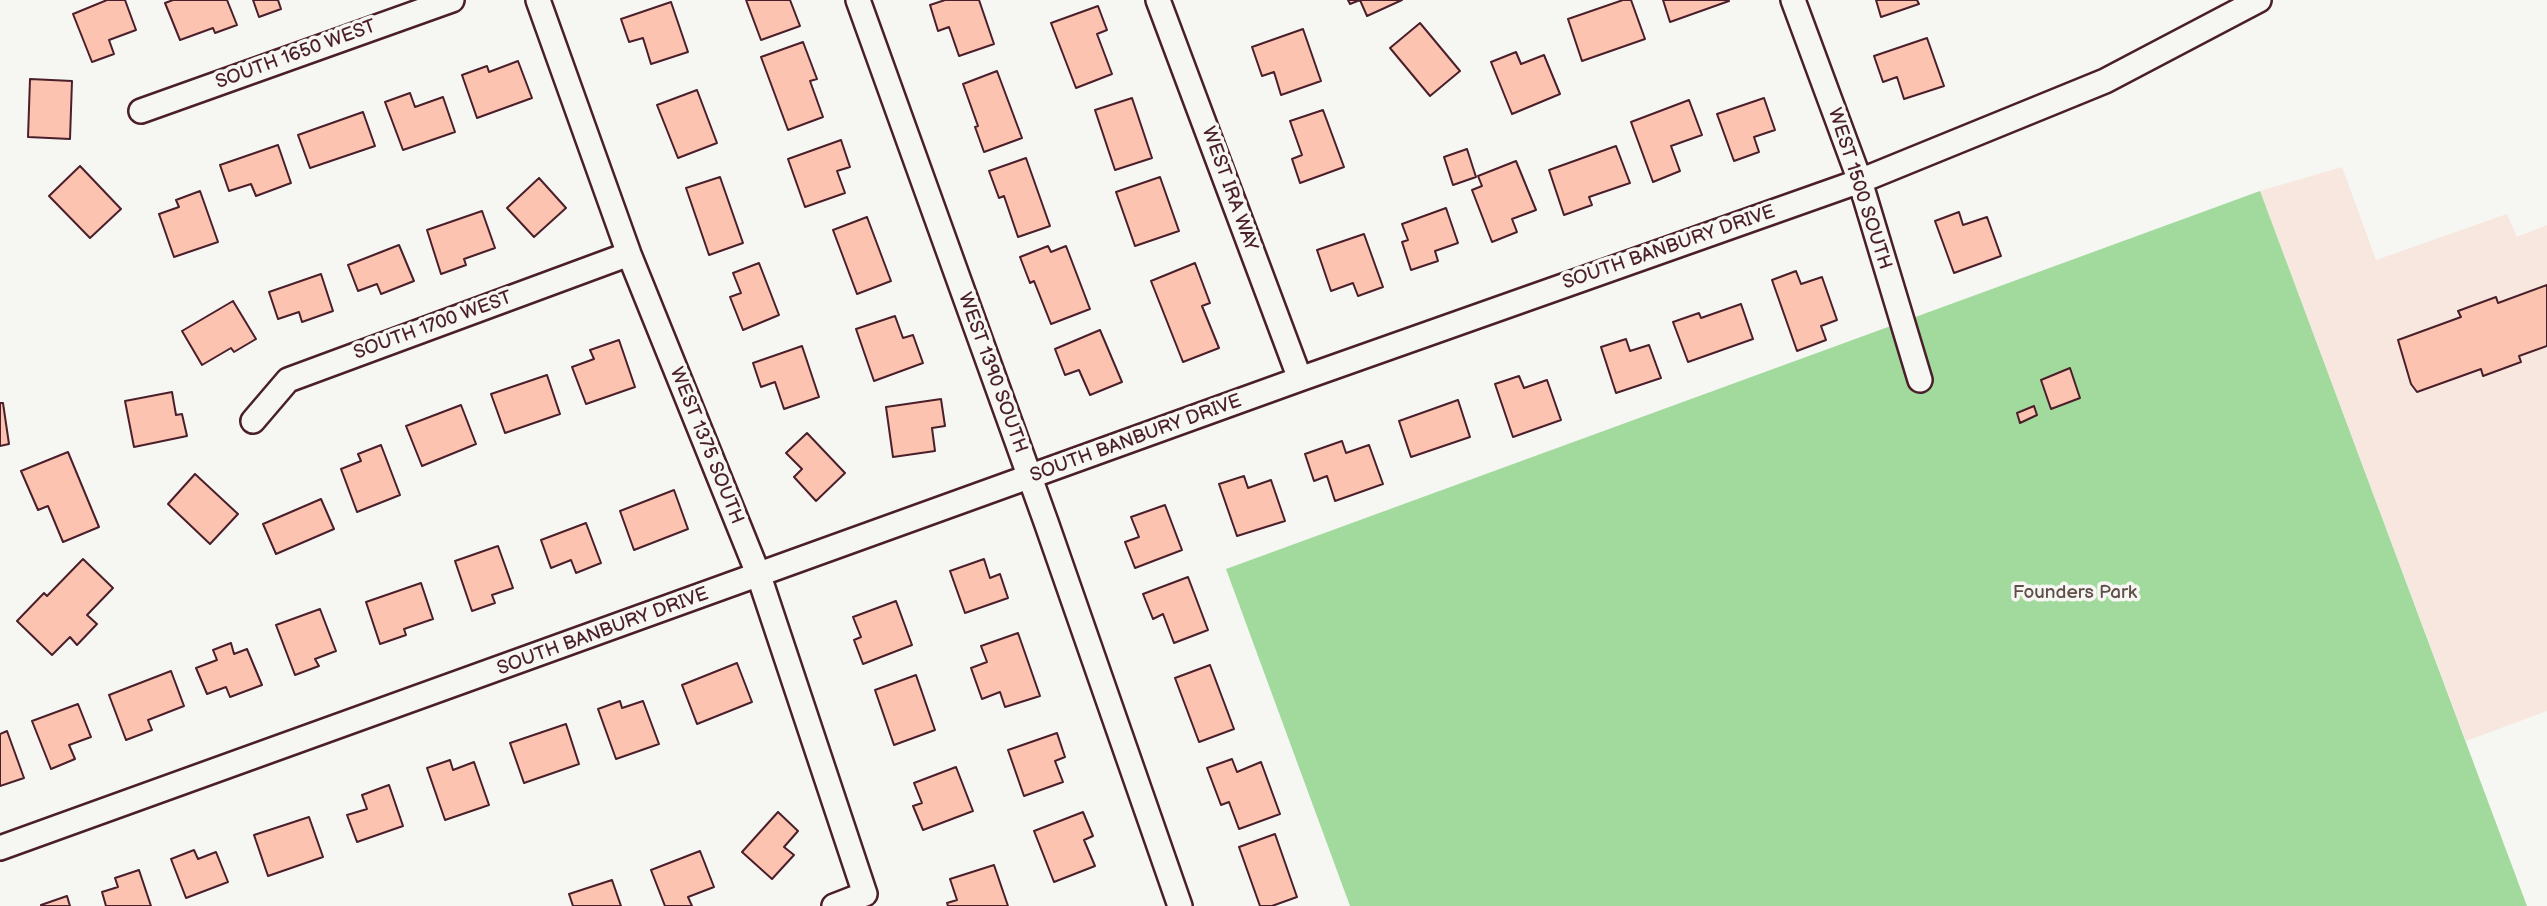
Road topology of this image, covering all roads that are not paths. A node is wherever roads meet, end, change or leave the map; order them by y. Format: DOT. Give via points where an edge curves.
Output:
graph roads {
  1 [pos="452,0"];
  2 [pos="538,0"];
  3 [pos="858,0"];
  4 [pos="1158,0"];
  5 [pos="1793,0"];
  6 [pos="2259,0"];
  7 [pos="141,111"];
  8 [pos="1860,181"];
  9 [pos="629,254"];
  10 [pos="1300,379"];
  11 [pos="1920,380"];
  12 [pos="253,421"];
  13 [pos="1031,478"];
  14 [pos="759,576"];
  15 [pos="0,848"];
  16 [pos="834,906"];
  17 [pos="1180,906"];
  1 -- 7 [label="street, SOUTH 1650 WEST"];
  2 -- 9 [label="street, WEST 1375 SOUTH"];
  3 -- 13 [label="street, WEST 1390 SOUTH"];
  4 -- 10 [label="street, WEST IRA WAY"];
  5 -- 8 [label="street, WEST 1500 SOUTH"];
  6 -- 8 [label="street, SOUTH BANBURY DRIVE" via="2105,81"];
  8 -- 10 [label="street, SOUTH BANBURY DRIVE"];
  8 -- 11 [label="street, WEST 1500 SOUTH"];
  9 -- 12 [label="street, SOUTH 1700 WEST" via="288,380"];
  9 -- 14 [label="street, WEST 1375 SOUTH"];
  10 -- 13 [label="street, SOUTH BANBURY DRIVE"];
  13 -- 14 [label="street, SOUTH BANBURY DRIVE"];
  13 -- 17 [label="street, WEST 1390 SOUTH"];
  14 -- 15 [label="street, SOUTH BANBURY DRIVE"];
  14 -- 16 [label="street, WEST 1375 SOUTH" via="865,894"];
}
